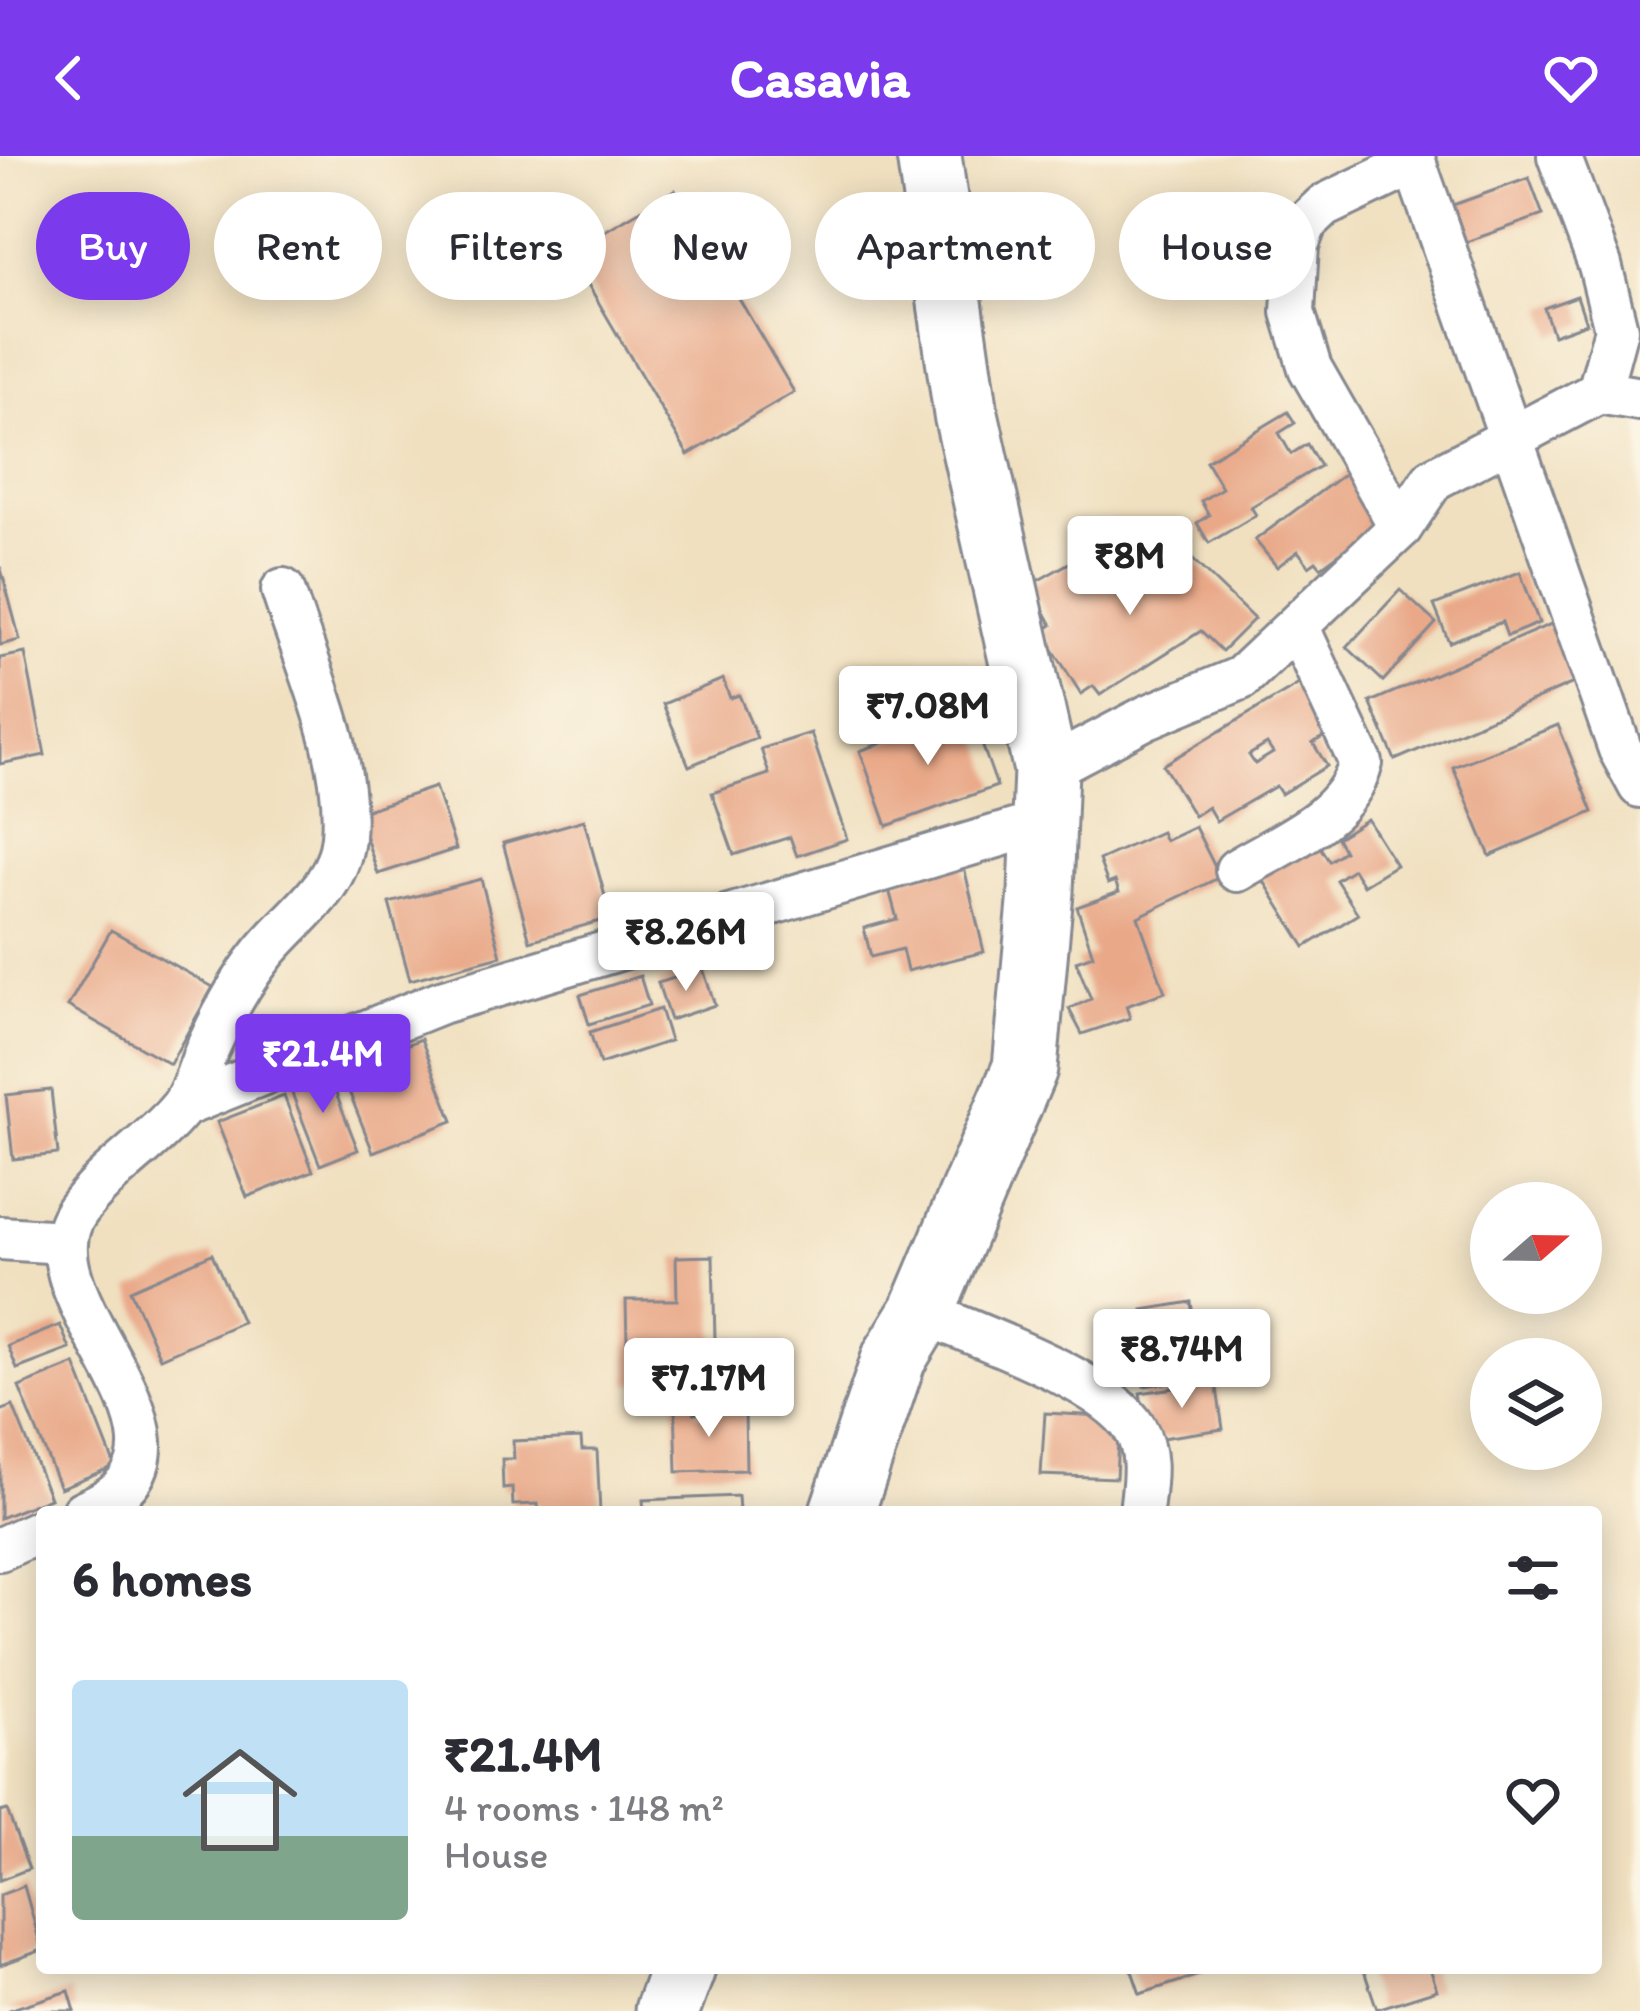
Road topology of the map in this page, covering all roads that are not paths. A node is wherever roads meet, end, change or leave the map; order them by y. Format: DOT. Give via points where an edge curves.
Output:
graph roads {
  1 [pos="929,156"];
  2 [pos="1558,156"];
  3 [pos="1413,160"];
  4 [pos="1620,395"];
  5 [pos="1509,437"];
  6 [pos="1401,527"];
  7 [pos="283,590"];
  8 [pos="1297,626"];
  9 [pos="1640,786"];
  10 [pos="1045,796"];
  11 [pos="1238,870"];
  12 [pos="184,1105"];
  13 [pos="0,1238"];
  14 [pos="64,1242"];
  15 [pos="922,1312"];
  16 [pos="98,1506"];
  17 [pos="844,1506"];
  18 [pos="1142,1506"];
  19 [pos="36,1533"];
  20 [pos="0,1549"];
  21 [pos="681,1974"];
  22 [pos="667,2011"];
  1 -- 10 [label="main road" via="966,414"];
  2 -- 4 [label="street" via="1600,265 1616,329"];
  3 -- 5 [label="street"];
  3 -- 6 [label="street" via="1305,224 1293,312 1310,368"];
  4 -- 5 [label="street"];
  5 -- 6 [label="street" via="1433,479"];
  5 -- 9 [label="street"];
  6 -- 8 [label="street"];
  7 -- 12 [label="street" via="341,778 343,841 322,894 262,955 211,1040"];
  8 -- 10 [label="street" via="1241,678 1147,717"];
  8 -- 11 [label="street" via="1360,764 1354,788 1326,817"];
  10 -- 12 [label="street" via="441,1002"];
  10 -- 15 [label="main road" via="1024,1068"];
  12 -- 14 [label="street" via="76,1211"];
  13 -- 14 [label="street"];
  14 -- 16 [label="street" via="73,1283 139,1424 132,1477"];
  15 -- 17 [label="main road" via="894,1358"];
  15 -- 18 [label="street" via="1113,1403 1136,1431 1146,1468"];
  19 -- 20 [label="street"];
  21 -- 22 [label="main road"];
}
